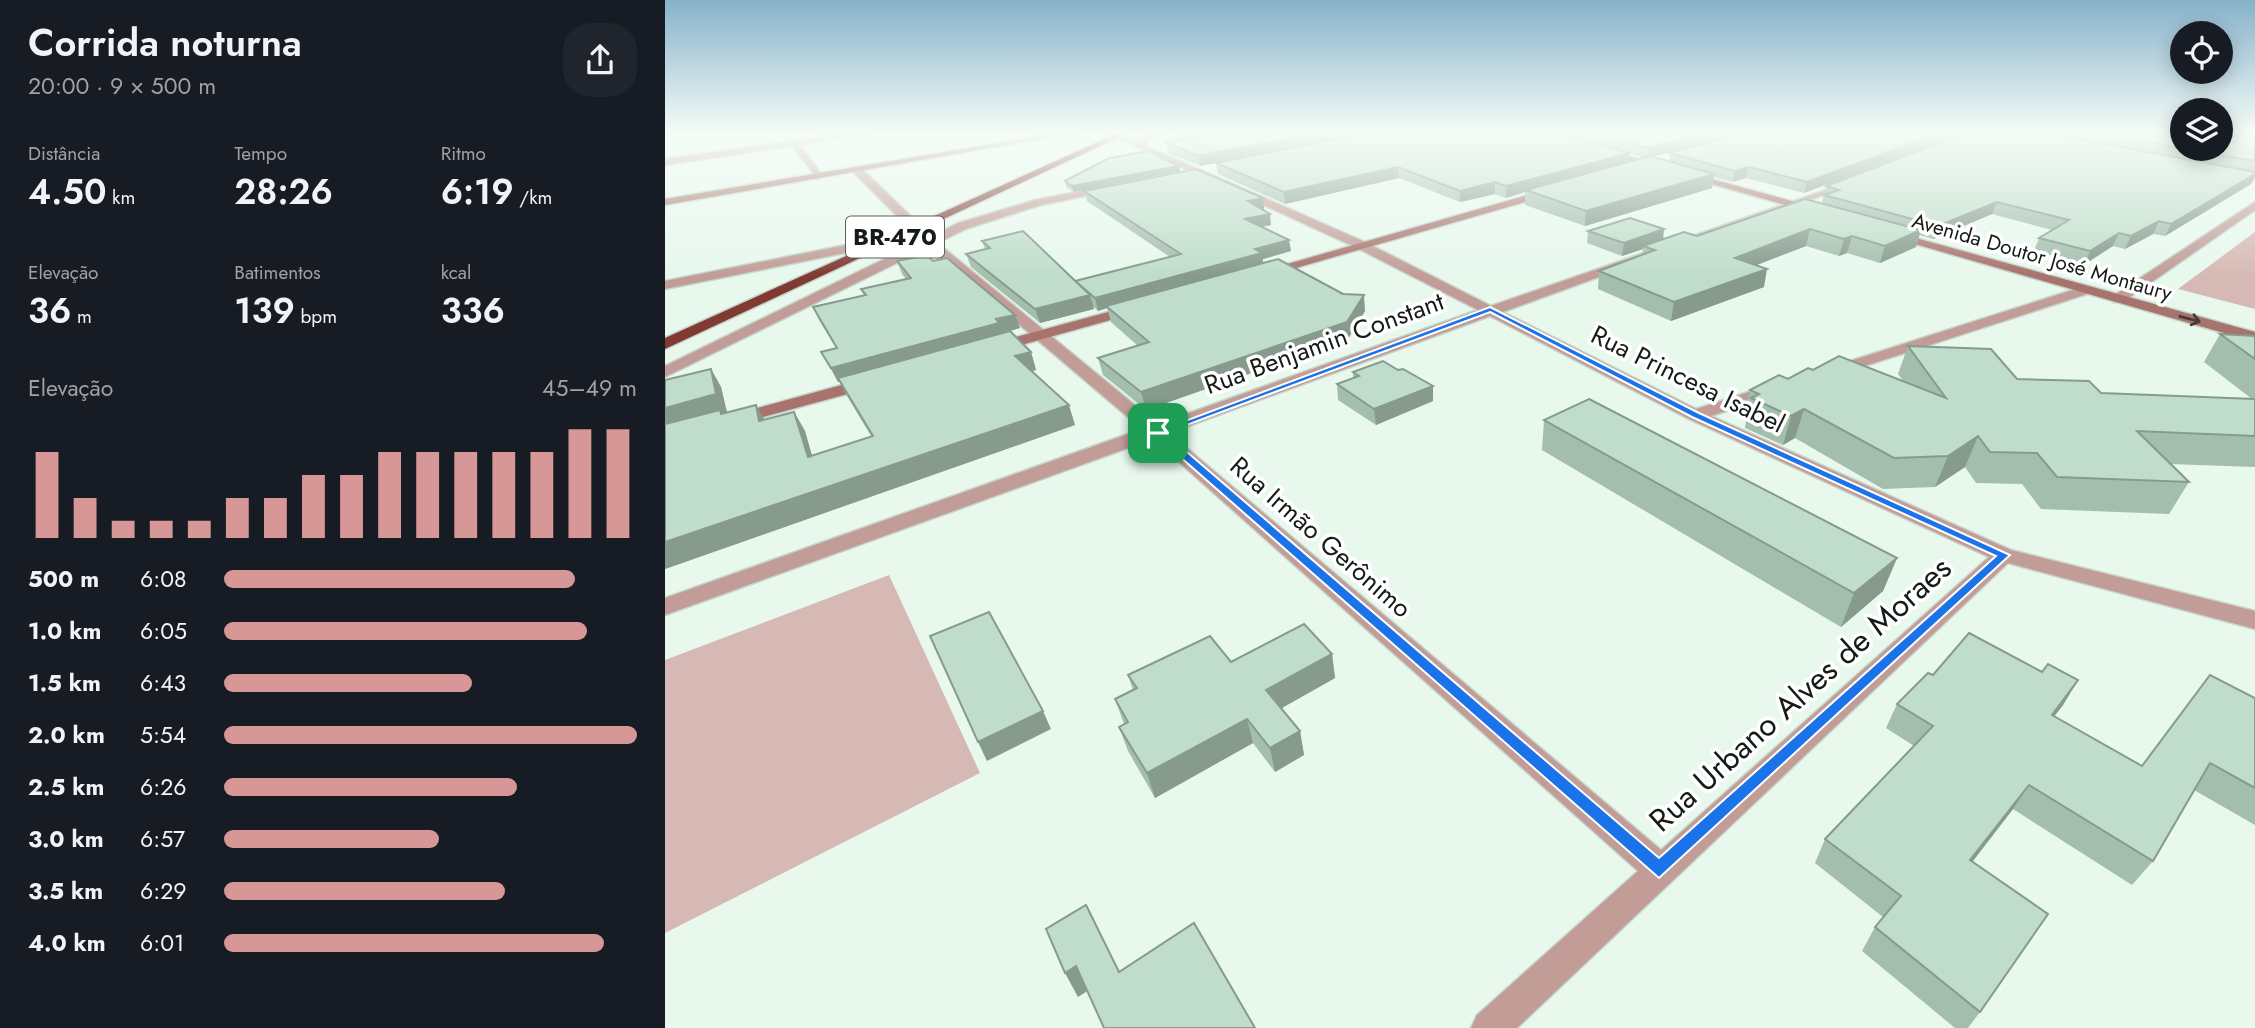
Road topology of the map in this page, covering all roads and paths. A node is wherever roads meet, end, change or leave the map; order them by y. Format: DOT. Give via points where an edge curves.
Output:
graph roads {
  1 [pos="795,180"];
  2 [pos="867,180"];
  3 [pos="1026,180"];
  4 [pos="1207,180"];
  5 [pos="1711,180"];
  6 [pos="1730,180"];
  7 [pos="1843,180"];
  8 [pos="1845,180"];
  9 [pos="1571,186"];
  10 [pos="1117,187"];
  11 [pos="1807,198"];
  12 [pos="1793,200"];
  13 [pos="665,202"];
  14 [pos="2255,205"];
  15 [pos="1771,206"];
  16 [pos="1885,220"];
  17 [pos="915,227"];
  18 [pos="1872,228"];
  19 [pos="886,241"];
  20 [pos="1361,245"];
  21 [pos="941,252"];
  22 [pos="1253,275"];
  23 [pos="665,285"];
  24 [pos="2132,289"];
  25 [pos="2085,290"];
  26 [pos="2118,299"];
  27 [pos="1146,305"];
  28 [pos="1490,309"];
  29 [pos="2218,312"];
  30 [pos="1039,335"];
  31 [pos="2255,337"];
  32 [pos="665,344"];
  33 [pos="972,354"];
  34 [pos="665,372"];
  35 [pos="892,376"];
  36 [pos="1814,377"];
  37 [pos="1787,386"];
  38 [pos="1695,415"];
  39 [pos="718,424"];
  40 [pos="1158,433"];
  41 [pos="2004,555"];
  42 [pos="665,607"];
  43 [pos="2255,620"];
  44 [pos="1659,869"];
  45 [pos="1490,1028"];
  1 -- 13 [label="street"];
  2 -- 17 [label="street"];
  3 -- 17 [label="highway, BR-470"];
  4 -- 20 [label="street, Rua Princesa Isabel"];
  5 -- 15 [label="street"];
  6 -- 12 [label="street"];
  7 -- 12 [label="street"];
  8 -- 11 [label="street"];
  9 -- 20 [label="street"];
  10 -- 34 [label="street" via="1039,202 962,226"];
  11 -- 12 [label="street"];
  11 -- 12 [label="street" via="1833,211"];
  12 -- 15 [label="street"];
  14 -- 24 [label="street"];
  15 -- 28 [label="street, Rua Benjamin Constant"];
  16 -- 24 [label="street, Avenida Doutor José Montaury"];
  17 -- 19 [label="highway, BR-470"];
  18 -- 25 [label="street, Avenida Doutor José Montaury"];
  19 -- 23 [label="street"];
  19 -- 32 [label="highway, BR-470"];
  20 -- 22 [label="street"];
  20 -- 28 [label="street, Rua Princesa Isabel"];
  21 -- 30 [label="street, Rua Irmão Gerônimo"];
  24 -- 26 [label="street"];
  24 -- 29 [label="street, Avenida Doutor José Montaury"];
  25 -- 26 [label="street, Avenida Doutor José Montaury"];
  25 -- 36 [label="street"];
  26 -- 31 [label="street, Avenida Doutor José Montaury, one-way"];
  27 -- 30 [label="street"];
  28 -- 38 [label="street, Rua Princesa Isabel"];
  28 -- 40 [label="street, Rua Benjamin Constant"];
  30 -- 33 [label="street"];
  30 -- 40 [label="street, Rua Irmão Gerônimo"];
  35 -- 39 [label="street"];
  37 -- 38 [label="street"];
  38 -- 41 [label="street, Rua Princesa Isabel"];
  40 -- 42 [label="street, Rua Benjamin Constant"];
  40 -- 44 [label="street, Rua Irmão Gerônimo"];
  41 -- 43 [label="street, Rua Princesa Isabel"];
  41 -- 44 [label="street, Rua Urbano Alves de Moraes"];
  44 -- 45 [label="street, Rua Urbano Alves de Moraes"];
}
